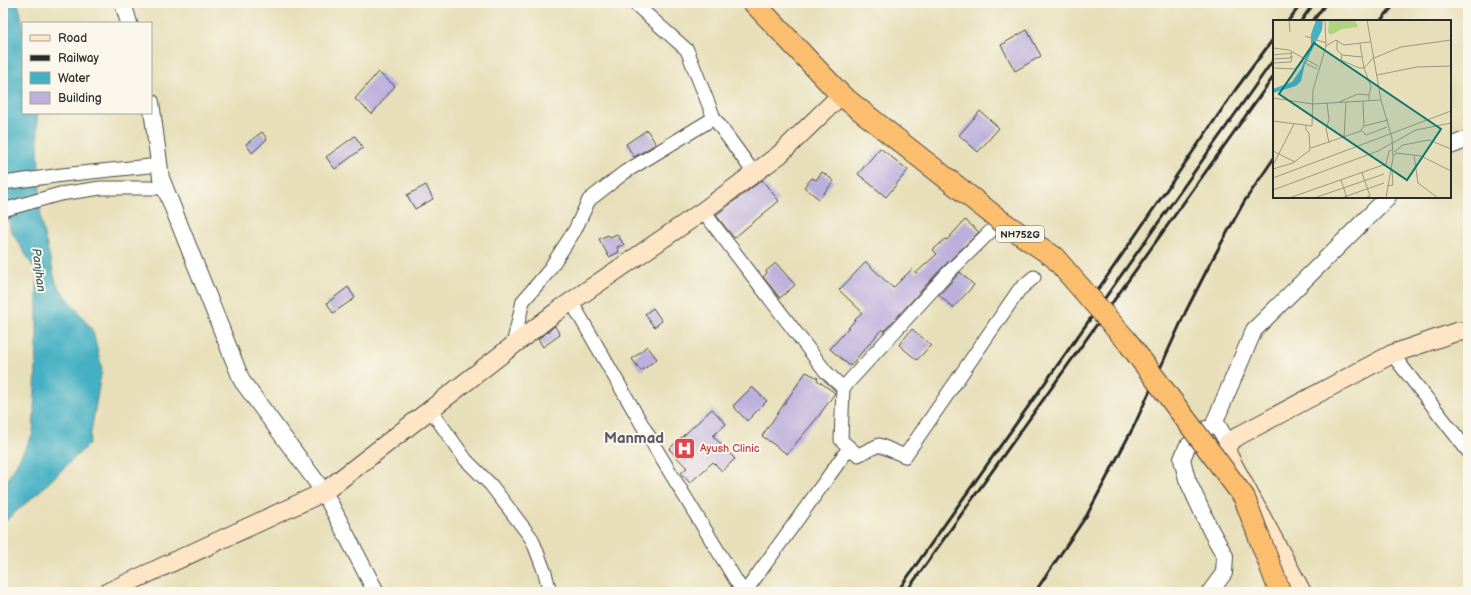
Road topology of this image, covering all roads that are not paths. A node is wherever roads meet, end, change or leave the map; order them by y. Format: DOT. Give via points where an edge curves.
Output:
graph roads {
  1 [pos="123,3"];
  2 [pos="634,3"];
  3 [pos="754,3"];
  4 [pos="129,22"];
  5 [pos="841,95"];
  6 [pos="152,110"];
  7 [pos="714,118"];
  8 [pos="1468,139"];
  9 [pos="1451,146"];
  10 [pos="159,165"];
  11 [pos="754,173"];
  12 [pos="3,183"];
  13 [pos="165,188"];
  14 [pos="1387,198"];
  15 [pos="3,210"];
  16 [pos="703,211"];
  17 [pos="1001,221"];
  18 [pos="1034,277"];
  19 [pos="571,302"];
  20 [pos="1468,330"];
  21 [pos="513,345"];
  22 [pos="1392,354"];
  23 [pos="843,388"];
  24 [pos="430,409"];
  25 [pos="1215,421"];
  26 [pos="1228,443"];
  27 [pos="849,448"];
  28 [pos="1468,451"];
  29 [pos="324,492"];
  30 [pos="108,592"];
  31 [pos="376,592"];
  32 [pos="550,592"];
  33 [pos="744,592"];
  34 [pos="1210,592"];
  35 [pos="1280,592"];
  36 [pos="1302,592"];
  1 -- 4 [label="street"];
  2 -- 7 [label="street" via="687,50"];
  3 -- 5 [label="highway, NH752G"];
  5 -- 11 [label="main road" via="779,155"];
  5 -- 17 [label="highway, NH752G, bridge"];
  6 -- 10 [label="street"];
  7 -- 11 [label="street"];
  7 -- 21 [label="street" via="625,172 589,200 575,230 547,273 524,302"];
  8 -- 9 [label="street"];
  10 -- 12 [label="street"];
  10 -- 13 [label="street"];
  11 -- 16 [label="main road"];
  13 -- 15 [label="street" via="101,188 60,194"];
  13 -- 29 [label="street" via="242,381"];
  14 -- 25 [label="street" via="1254,330"];
  16 -- 19 [label="main road"];
  16 -- 23 [label="street" via="826,372"];
  17 -- 23 [label="street" via="948,273"];
  17 -- 35 [label="highway, NH752G, bridge" via="1054,258 1137,354 1244,497"];
  18 -- 27 [label="street" via="1019,290 905,456 879,445 858,455"];
  19 -- 21 [label="main road"];
  19 -- 33 [label="street" via="659,454"];
  20 -- 22 [label="main road"];
  21 -- 24 [label="main road"];
  22 -- 26 [label="main road"];
  22 -- 28 [label="street"];
  23 -- 27 [label="street" via="841,440"];
  24 -- 29 [label="main road"];
  24 -- 32 [label="street" via="466,460 492,485 532,539"];
  25 -- 26 [label="street"];
  25 -- 34 [label="street" via="1187,447 1182,459 1186,479 1225,556 1224,573"];
  26 -- 36 [label="main road" via="1227,452"];
  27 -- 33 [label="street"];
  29 -- 30 [label="main road"];
  29 -- 31 [label="street"];
}
